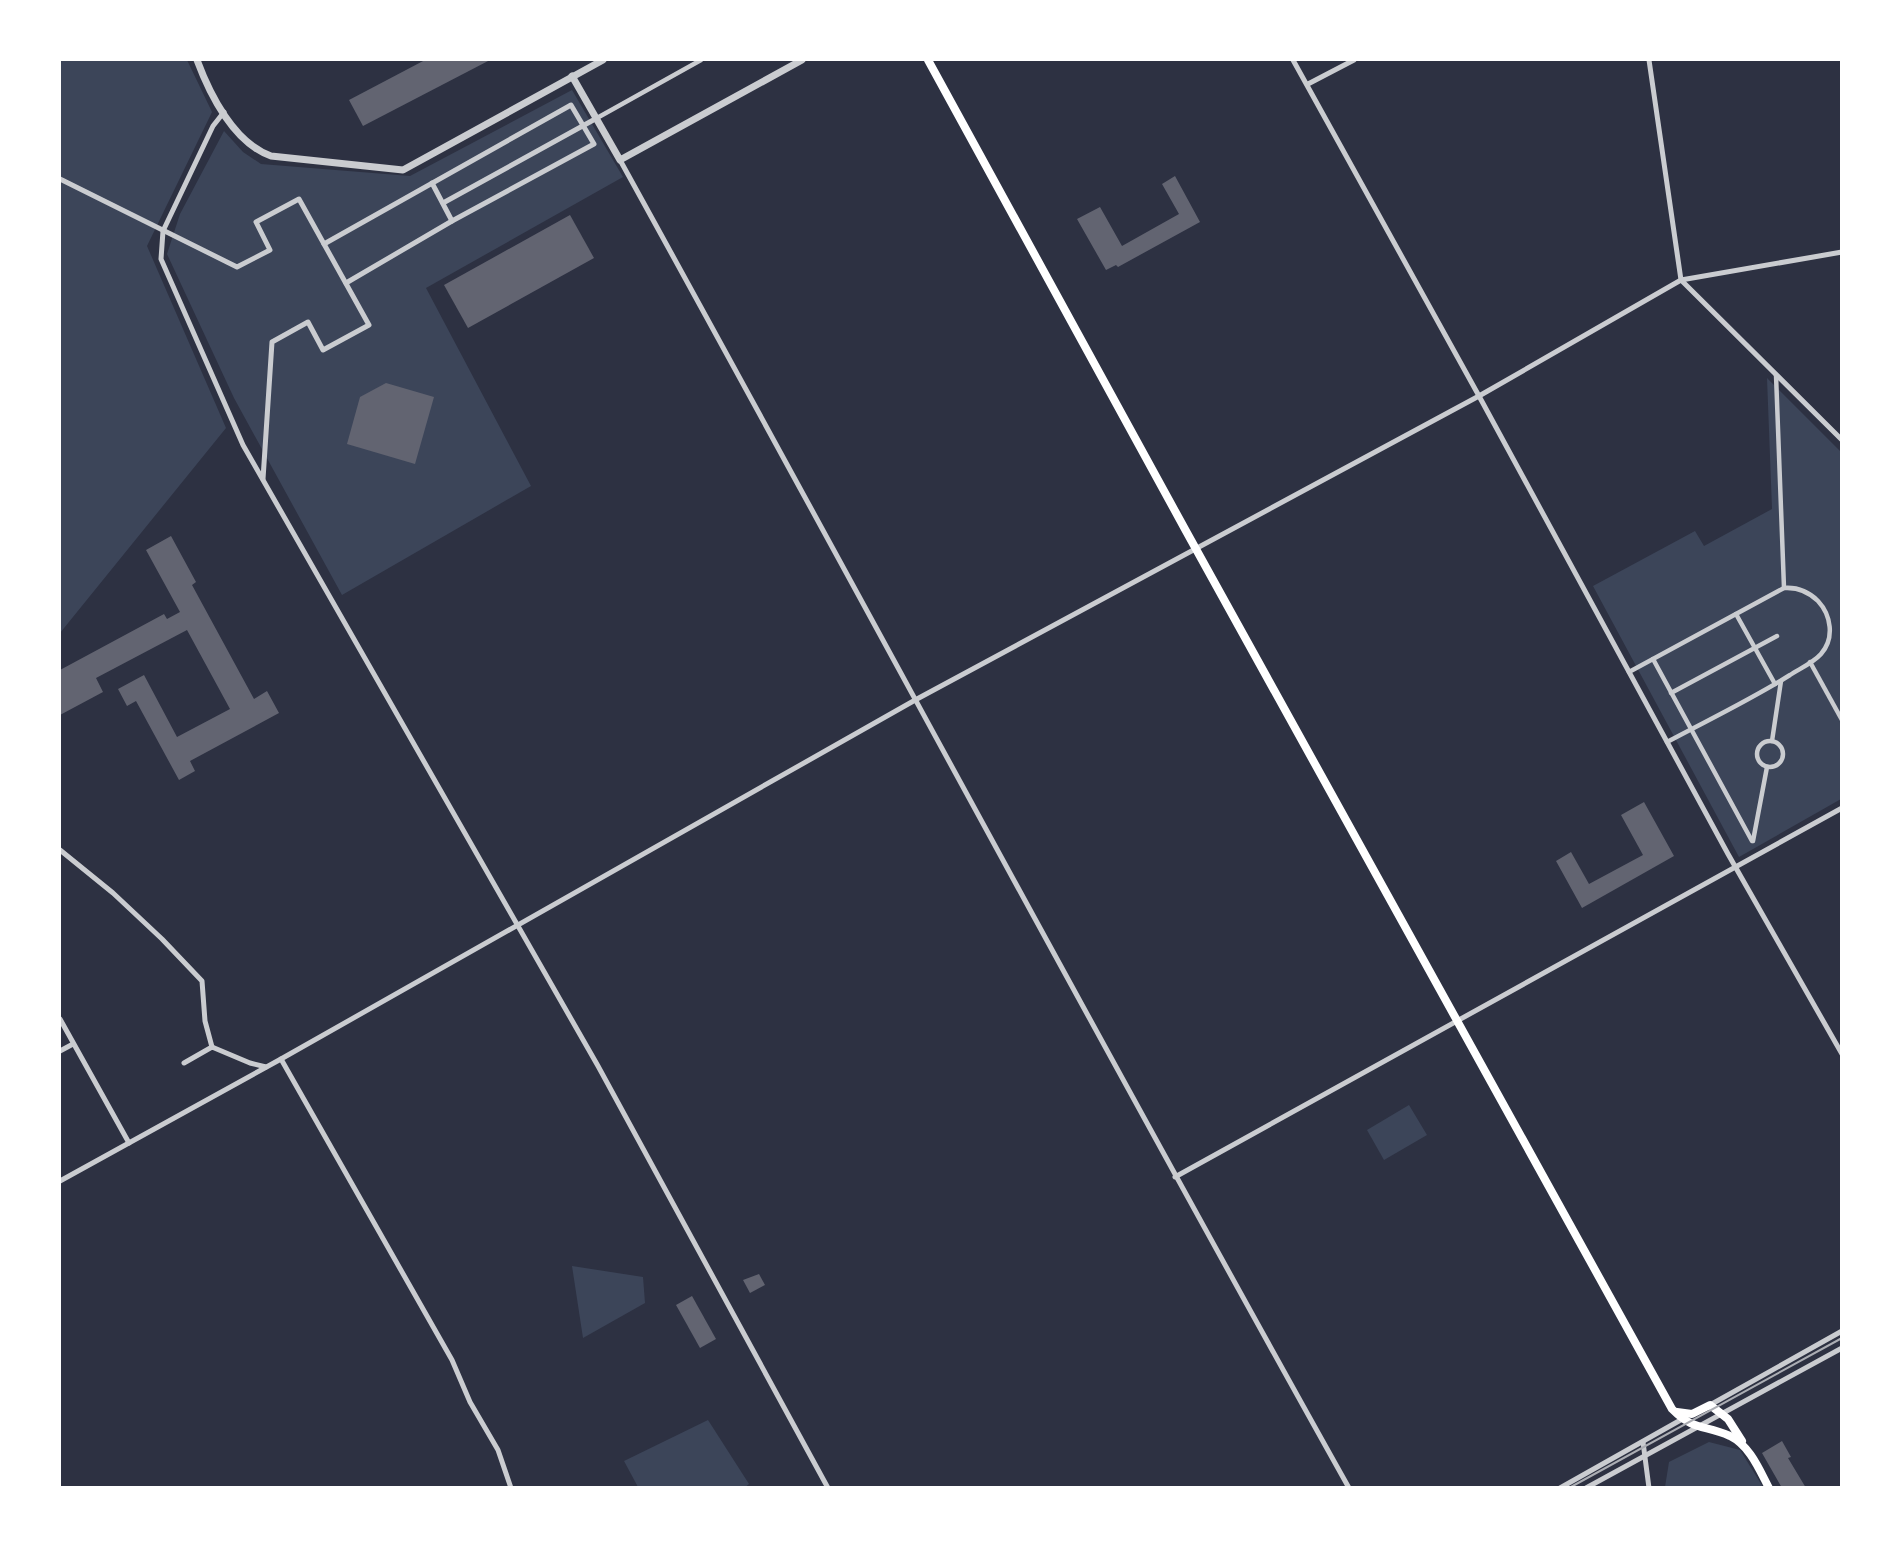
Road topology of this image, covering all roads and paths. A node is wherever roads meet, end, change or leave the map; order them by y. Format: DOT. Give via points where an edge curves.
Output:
graph roads {
  1 [pos="197,60"];
  2 [pos="603,60"];
  3 [pos="701,60"];
  4 [pos="802,60"];
  5 [pos="928,60"];
  6 [pos="1293,60"];
  7 [pos="1354,60"];
  8 [pos="1649,60"];
  9 [pos="572,76"];
  10 [pos="1308,84"];
  11 [pos="224,112"];
  12 [pos="597,118"];
  13 [pos="583,126"];
  14 [pos="620,160"];
  15 [pos="60,179"];
  16 [pos="432,183"];
  17 [pos="443,203"];
  18 [pos="453,221"];
  19 [pos="163,231"];
  20 [pos="324,244"];
  21 [pos="1842,252"];
  22 [pos="1681,280"];
  23 [pos="346,283"];
  24 [pos="1776,375"];
  25 [pos="1479,396"];
  26 [pos="1842,440"];
  27 [pos="263,479"];
  28 [pos="1195,549"];
  29 [pos="1784,588"];
  30 [pos="1736,614"];
  31 [pos="1777,636"];
  32 [pos="1755,648"];
  33 [pos="1653,659"];
  34 [pos="1810,662"];
  35 [pos="1629,672"];
  36 [pos="1781,681"];
  37 [pos="1775,684"];
  38 [pos="1671,693"];
  39 [pos="917,699"];
  40 [pos="1842,720"];
  41 [pos="1691,729"];
  42 [pos="1772,741"];
  43 [pos="1667,742"];
  44 [pos="1768,766"];
  45 [pos="1842,808"];
  46 [pos="60,850"];
  47 [pos="1736,867"];
  48 [pos="517,923"];
  49 [pos="60,1019"];
  50 [pos="1456,1020"];
  51 [pos="73,1044"];
  52 [pos="212,1047"];
  53 [pos="60,1051"];
  54 [pos="1842,1054"];
  55 [pos="281,1059"];
  56 [pos="184,1063"];
  57 [pos="266,1067"];
  58 [pos="129,1143"];
  59 [pos="1175,1177"];
  60 [pos="60,1181"];
  61 [pos="1842,1332"];
  62 [pos="1842,1348"];
  63 [pos="1710,1405"];
  64 [pos="1672,1409"];
  65 [pos="1721,1413"];
  66 [pos="1692,1414"];
  67 [pos="1682,1420"];
  68 [pos="1697,1427"];
  69 [pos="1643,1442"];
  70 [pos="1747,1450"];
  71 [pos="1644,1456"];
  72 [pos="511,1488"];
  73 [pos="828,1488"];
  74 [pos="1349,1488"];
  75 [pos="1560,1488"];
  76 [pos="1586,1488"];
  77 [pos="1650,1488"];
  78 [pos="1769,1488"];
  1 -- 11 [label="street"];
  2 -- 9 [label="street"];
  3 -- 12 [label="street"];
  4 -- 14 [label="street"];
  5 -- 28 [label="main road"];
  6 -- 10 [label="street"];
  7 -- 10 [label="street"];
  8 -- 22 [label="street"];
  9 -- 11 [label="street" via="403,170 271,156 251,145"];
  9 -- 12 [label="street"];
  10 -- 25 [label="street"];
  11 -- 19 [label="street"];
  12 -- 13 [label="street"];
  12 -- 14 [label="street"];
  13 -- 16 [label="street" via="572,105"];
  13 -- 17 [label="street"];
  13 -- 18 [label="street" via="594,144"];
  14 -- 39 [label="street"];
  15 -- 19 [label="street"];
  16 -- 17 [label="street"];
  16 -- 20 [label="street"];
  17 -- 18 [label="street"];
  18 -- 23 [label="street"];
  19 -- 20 [label="street" via="237,267 270,250 256,222 299,199"];
  19 -- 27 [label="street" via="162,259 243,445"];
  20 -- 23 [label="street"];
  21 -- 22 [label="street"];
  22 -- 24 [label="street"];
  22 -- 25 [label="street"];
  23 -- 27 [label="street" via="369,325 323,350 308,322 272,342"];
  24 -- 26 [label="street"];
  24 -- 29 [label="street"];
  25 -- 28 [label="street"];
  25 -- 35 [label="street"];
  27 -- 48 [label="street"];
  28 -- 39 [label="street"];
  28 -- 50 [label="main road"];
  29 -- 30 [label="street"];
  29 -- 34 [label="street" via="1804,590 1827,614 1829,636 1821,654"];
  30 -- 32 [label="street"];
  30 -- 33 [label="street"];
  31 -- 32 [label="street"];
  32 -- 37 [label="street"];
  32 -- 38 [label="street"];
  33 -- 35 [label="street"];
  33 -- 38 [label="street"];
  34 -- 36 [label="street"];
  34 -- 40 [label="street"];
  35 -- 43 [label="street"];
  36 -- 37 [label="street"];
  36 -- 42 [label="street"];
  37 -- 41 [label="street"];
  38 -- 41 [label="street"];
  39 -- 48 [label="street"];
  39 -- 59 [label="street"];
  41 -- 43 [label="street"];
  41 -- 44 [label="street" via="1752,841"];
  42 -- 44 [label="street" via="1758,749 1758,759"];
  42 -- 44 [label="street" via="1780,745 1783,756 1778,764"];
  43 -- 47 [label="street"];
  45 -- 47 [label="street"];
  46 -- 52 [label="street" via="113,893 202,981"];
  47 -- 50 [label="street"];
  47 -- 54 [label="street"];
  48 -- 55 [label="street"];
  48 -- 73 [label="street"];
  49 -- 51 [label="street"];
  50 -- 59 [label="street"];
  50 -- 64 [label="main road"];
  51 -- 53 [label="street"];
  51 -- 58 [label="street"];
  52 -- 56 [label="street"];
  52 -- 57 [label="street"];
  55 -- 57 [label="street"];
  55 -- 72 [label="street" via="452,1360 498,1450"];
  57 -- 58 [label="street"];
  58 -- 60 [label="street"];
  59 -- 74 [label="street"];
  61 -- 63 [label="street"];
  62 -- 65 [label="street"];
  63 -- 65 [label="main road"];
  63 -- 66 [label="main road"];
  64 -- 66 [label="main road"];
  64 -- 67 [label="main road"];
  65 -- 68 [label="street"];
  65 -- 70 [label="main road"];
  66 -- 67 [label="street"];
  67 -- 68 [label="main road"];
  67 -- 69 [label="street"];
  68 -- 70 [label="main road" via="1729,1436"];
  68 -- 71 [label="street"];
  69 -- 71 [label="street"];
  69 -- 75 [label="street"];
  70 -- 78 [label="main road"];
  71 -- 76 [label="street"];
  71 -- 77 [label="street"];
}
